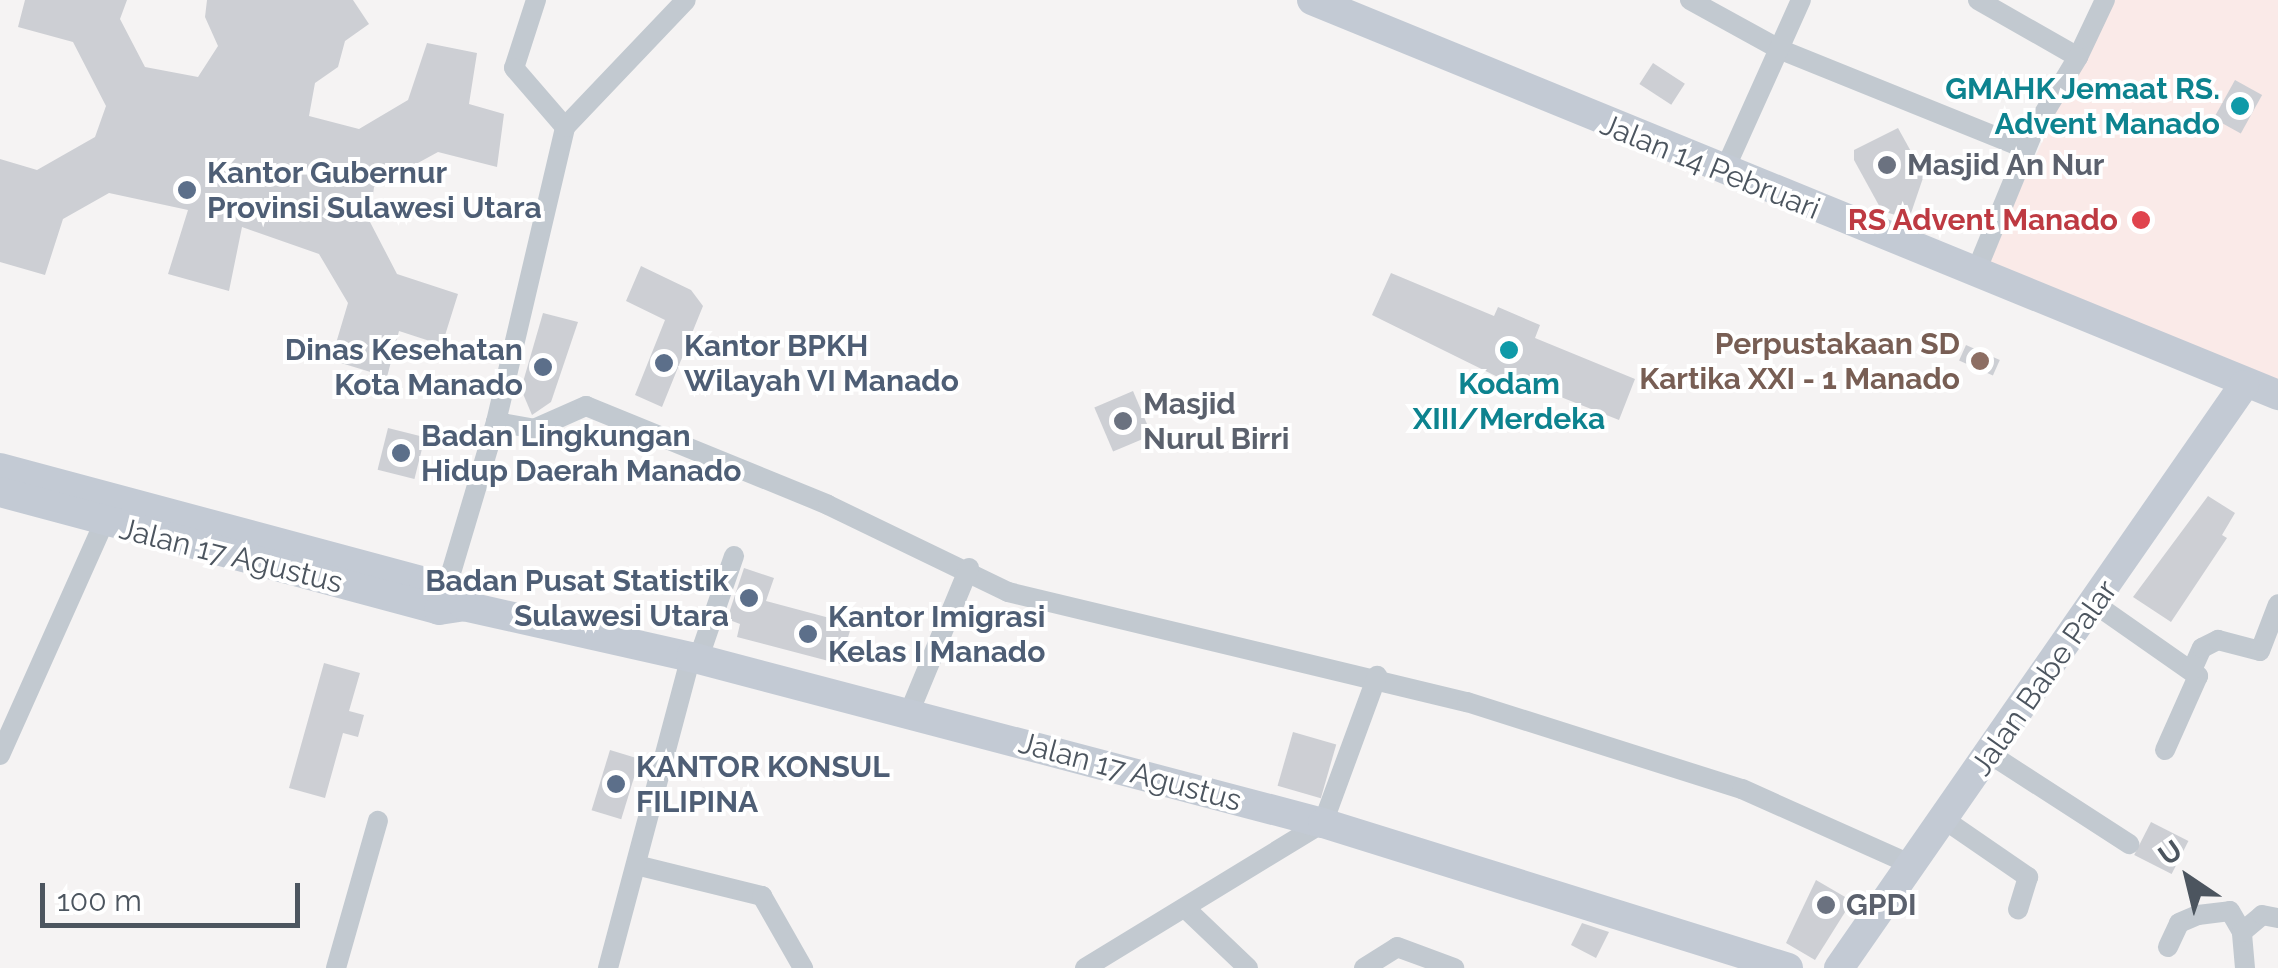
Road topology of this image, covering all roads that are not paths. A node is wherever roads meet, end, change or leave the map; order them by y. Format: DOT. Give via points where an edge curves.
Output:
graph roads {
  1 [pos="536,0"];
  2 [pos="686,0"];
  3 [pos="1312,0"];
  4 [pos="1690,0"];
  5 [pos="1800,0"];
  6 [pos="1978,0"];
  7 [pos="2105,0"];
  8 [pos="1358,9"];
  9 [pos="1779,49"];
  10 [pos="2078,57"];
  11 [pos="564,127"];
  12 [pos="2026,149"];
  13 [pos="1725,170"];
  14 [pos="1975,274"];
  15 [pos="2244,385"];
  16 [pos="2278,395"];
  17 [pos="496,422"];
  18 [pos="0,468"];
  19 [pos="0,492"];
  20 [pos="108,512"];
  21 [pos="734,556"];
  22 [pos="970,568"];
  23 [pos="450,602"];
  24 [pos="2095,604"];
  25 [pos="2278,604"];
  26 [pos="694,658"];
  27 [pos="2192,670"];
  28 [pos="1377,676"];
  29 [pos="909,713"];
  30 [pos="2165,750"];
  31 [pos="1990,754"];
  32 [pos="0,756"];
  33 [pos="1945,820"];
  34 [pos="378,821"];
  35 [pos="1322,823"];
  36 [pos="2129,844"];
  37 [pos="1912,865"];
  38 [pos="636,866"];
  39 [pos="1185,908"];
  40 [pos="2018,910"];
  41 [pos="2278,918"];
  42 [pos="2242,932"];
  43 [pos="2168,947"];
  44 [pos="336,968"];
  45 [pos="608,968"];
  46 [pos="803,968"];
  47 [pos="1085,968"];
  48 [pos="1248,968"];
  49 [pos="1364,968"];
  50 [pos="1454,968"];
  51 [pos="1788,968"];
  52 [pos="1839,968"];
  53 [pos="2246,968"];
  1 -- 11 [label="street" via="514,68"];
  2 -- 11 [label="street"];
  3 -- 8 [label="street, Jalan 14 Pebruari"];
  4 -- 9 [label="street"];
  5 -- 9 [label="street"];
  6 -- 10 [label="street"];
  7 -- 10 [label="street"];
  8 -- 13 [label="street, Jalan 14 Pebruari"];
  9 -- 12 [label="street"];
  9 -- 13 [label="street"];
  10 -- 12 [label="street"];
  11 -- 17 [label="street"];
  12 -- 14 [label="street"];
  13 -- 14 [label="street, Jalan 14 Pebruari"];
  14 -- 15 [label="street, Jalan 14 Pebruari"];
  15 -- 16 [label="street, Jalan 14 Pebruari"];
  15 -- 24 [label="street, Jalan Babe Palar"];
  17 -- 22 [label="street" via="534,430 586,406"];
  17 -- 23 [label="street"];
  18 -- 20 [label="street, Jalan 17 Agustus"];
  19 -- 20 [label="street, Jalan 17 Agustus"];
  20 -- 23 [label="street, Jalan 17 Agustus"];
  20 -- 23 [label="street, Jalan 17 Agustus" via="276,544"];
  20 -- 32 [label="street"];
  21 -- 26 [label="street"];
  22 -- 28 [label="street" via="1008,592"];
  22 -- 29 [label="street"];
  23 -- 26 [label="street, Jalan 17 Agustus"];
  24 -- 27 [label="street"];
  24 -- 31 [label="street, Jalan Babe Palar"];
  25 -- 27 [label="street" via="2260,651 2218,640 2202,648"];
  26 -- 29 [label="street, Jalan 17 Agustus"];
  26 -- 38 [label="street"];
  27 -- 30 [label="street" via="2196,681"];
  28 -- 35 [label="street"];
  28 -- 37 [label="street" via="1724,783"];
  29 -- 35 [label="street, Jalan 17 Agustus"];
  31 -- 33 [label="street, Jalan Babe Palar"];
  31 -- 36 [label="street"];
  33 -- 37 [label="street, Jalan Babe Palar"];
  33 -- 40 [label="street" via="2028,877"];
  34 -- 44 [label="street"];
  35 -- 39 [label="street"];
  35 -- 51 [label="street, Jalan 17 Agustus"];
  37 -- 52 [label="street, Jalan Babe Palar"];
  38 -- 45 [label="street"];
  38 -- 46 [label="street" via="762,896"];
  39 -- 47 [label="street"];
  39 -- 48 [label="street"];
  41 -- 42 [label="street" via="2262,915"];
  42 -- 43 [label="street" via="2234,913 2198,915 2179,923"];
  42 -- 53 [label="street"];
  49 -- 50 [label="street" via="1397,948"];
}
